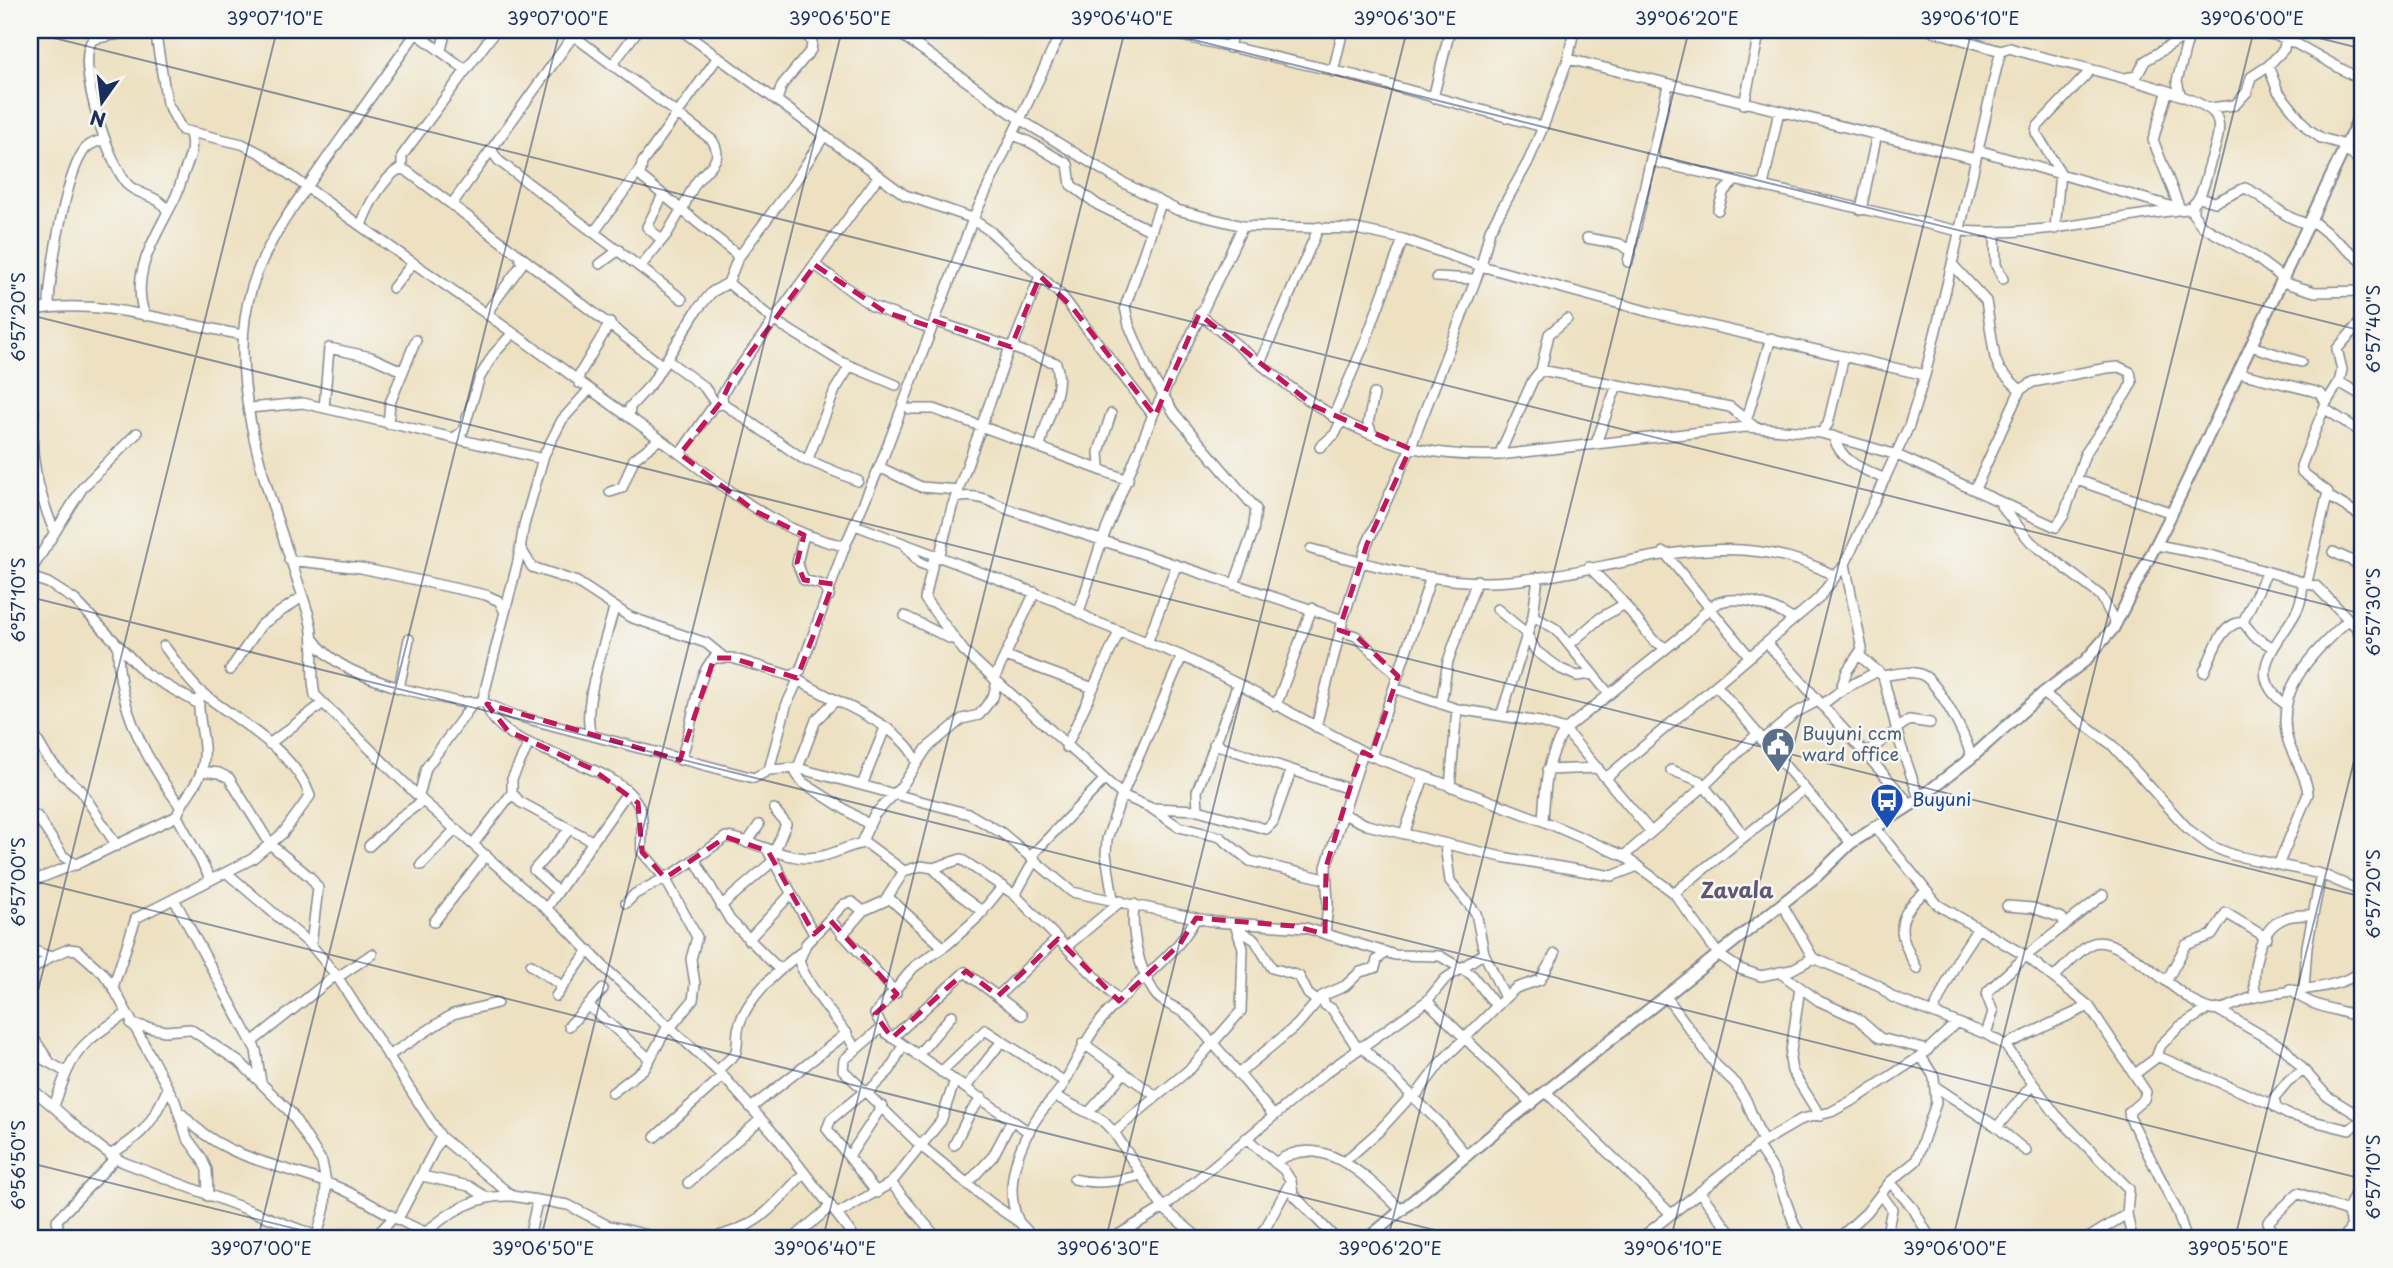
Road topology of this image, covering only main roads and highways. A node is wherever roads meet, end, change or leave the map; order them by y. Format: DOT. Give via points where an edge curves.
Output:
graph roads {
  1 [pos="2363,109"];
  2 [pos="1368,1238"];
  1 -- 2 [label="main road" via="2157,545 2116,624 2085,661 1915,802 1851,843 1782,904"];
}
